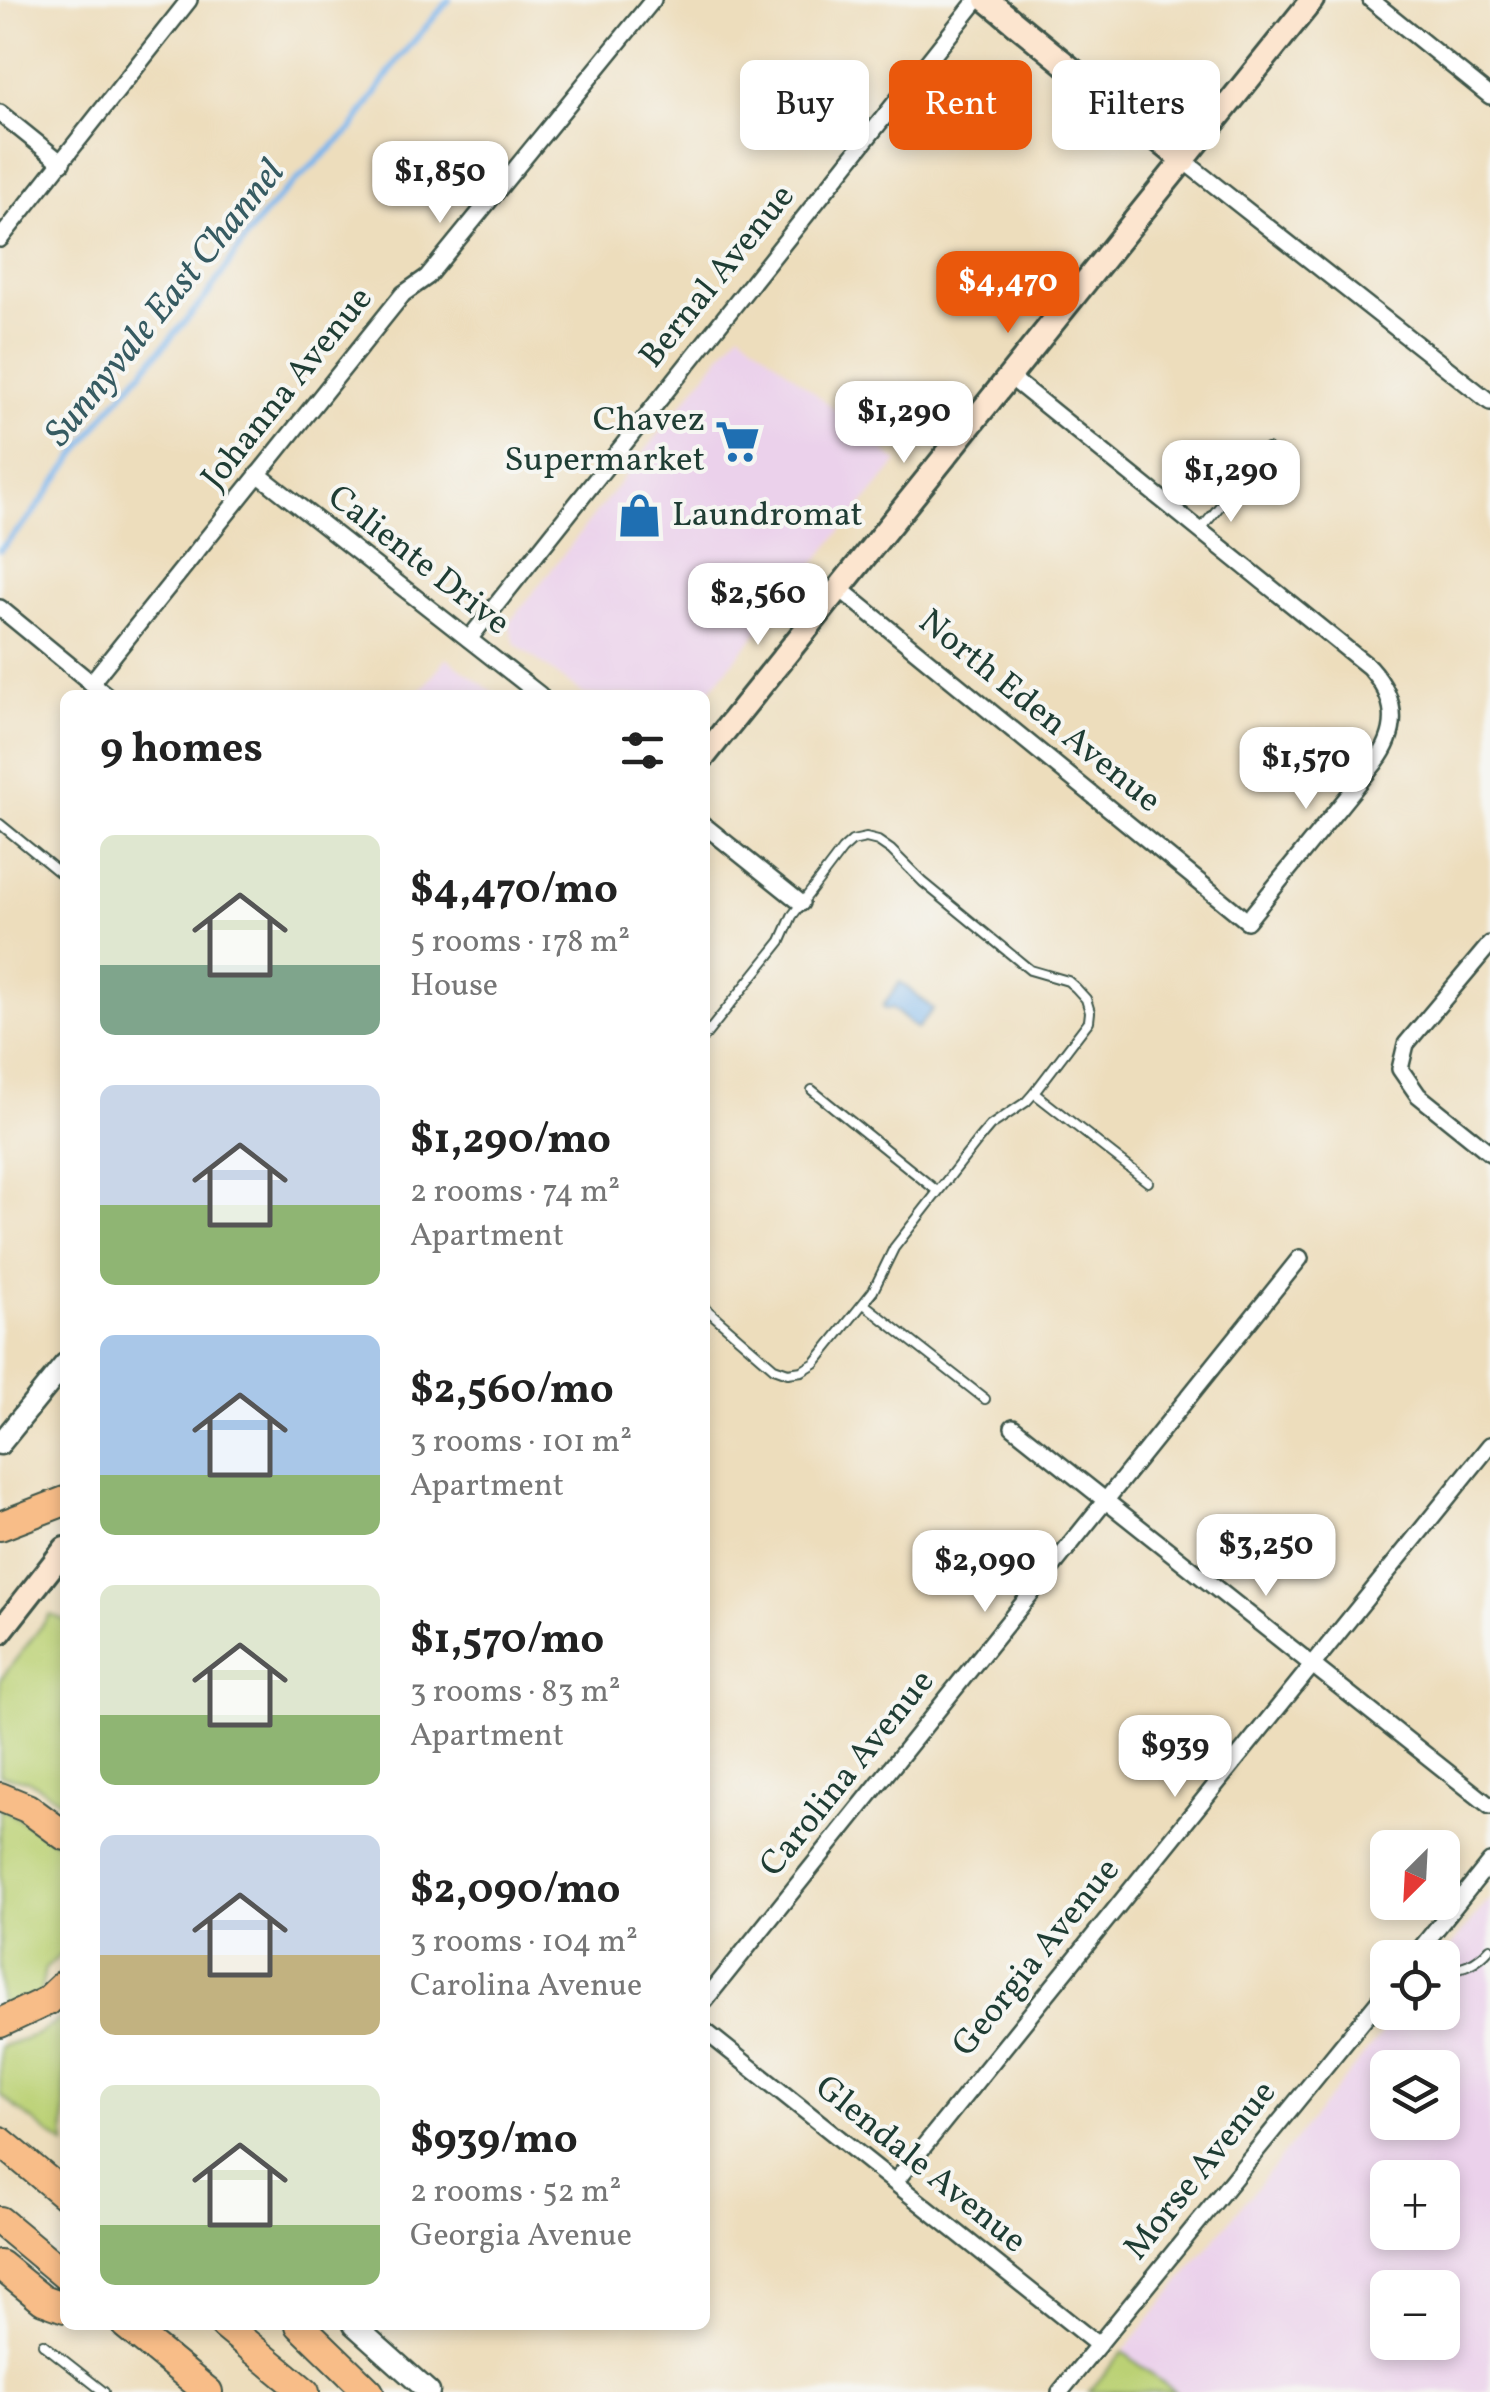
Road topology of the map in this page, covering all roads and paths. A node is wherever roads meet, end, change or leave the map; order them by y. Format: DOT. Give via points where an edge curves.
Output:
graph roads {
  1 [pos="189,0"];
  2 [pos="653,0"];
  3 [pos="977,0"];
  4 [pos="986,0"];
  5 [pos="1312,0"];
  6 [pos="1371,0"];
  7 [pos="1490,96"];
  8 [pos="0,113"];
  9 [pos="1184,160"];
  10 [pos="62,163"];
  11 [pos="0,239"];
  12 [pos="1009,376"];
  13 [pos="1490,402"];
  14 [pos="1267,448"];
  15 [pos="258,474"];
  16 [pos="1201,529"];
  17 [pos="839,588"];
  18 [pos="0,608"];
  19 [pos="469,639"];
  20 [pos="90,683"];
  21 [pos="99,690"];
  22 [pos="534,690"];
  23 [pos="710,749"];
  24 [pos="0,824"];
  25 [pos="710,830"];
  26 [pos="60,873"];
  27 [pos="801,903"];
  28 [pos="1490,944"];
  29 [pos="710,1030"];
  30 [pos="812,1090"];
  31 [pos="1034,1093"];
  32 [pos="1490,1153"];
  33 [pos="1148,1182"];
  34 [pos="937,1191"];
  35 [pos="1300,1258"];
  36 [pos="864,1304"];
  37 [pos="710,1312"];
  38 [pos="60,1370"];
  39 [pos="985,1399"];
  40 [pos="1013,1427"];
  41 [pos="2,1439"];
  42 [pos="1490,1445"];
  43 [pos="1106,1501"];
  44 [pos="60,1503"];
  45 [pos="0,1526"];
  46 [pos="60,1555"];
  47 [pos="0,1632"];
  48 [pos="1312,1665"];
  49 [pos="0,1798"];
  50 [pos="1490,1806"];
  51 [pos="60,1832"];
  52 [pos="1490,1862"];
  53 [pos="1427,1940"];
  54 [pos="1490,1948"];
  55 [pos="1460,1966"];
  56 [pos="60,1989"];
  57 [pos="710,1994"];
  58 [pos="1370,2010"];
  59 [pos="0,2023"];
  60 [pos="710,2035"];
  61 [pos="0,2141"];
  62 [pos="894,2182"];
  63 [pos="60,2190"];
  64 [pos="0,2222"];
  65 [pos="0,2265"];
  66 [pos="60,2271"];
  67 [pos="60,2306"];
  68 [pos="129,2330"];
  69 [pos="230,2330"];
  70 [pos="305,2330"];
  71 [pos="360,2330"];
  72 [pos="43,2344"];
  73 [pos="1098,2345"];
  74 [pos="104,2392"];
  75 [pos="208,2392"];
  76 [pos="305,2392"];
  77 [pos="369,2392"];
  78 [pos="429,2392"];
  79 [pos="1060,2392"];
  1 -- 10 [label="street"];
  2 -- 15 [label="street, Johanna Avenue"];
  3 -- 19 [label="street, Bernal Avenue"];
  4 -- 9 [label="main road"];
  5 -- 9 [label="main road"];
  6 -- 7 [label="street"];
  8 -- 10 [label="street"];
  9 -- 12 [label="main road"];
  9 -- 13 [label="street"];
  10 -- 11 [label="street"];
  12 -- 16 [label="street"];
  12 -- 17 [label="main road"];
  14 -- 16 [label="lane"];
  15 -- 19 [label="street, Caliente Drive"];
  15 -- 20 [label="street, Johanna Avenue"];
  16 -- 17 [label="street, North Eden Avenue" via="1369,666 1384,683 1394,712 1384,750 1246,921"];
  17 -- 23 [label="main road"];
  18 -- 20 [label="street"];
  19 -- 22 [label="street, Caliente Drive"];
  20 -- 21 [label="street"];
  24 -- 26 [label="lane"];
  25 -- 27 [label="street"];
  27 -- 29 [label="lane" via="781,942"];
  27 -- 31 [label="lane" via="852,841 878,841 1030,970 1068,981 1086,999 1089,1021"];
  28 -- 32 [label="street" via="1406,1044 1400,1069 1418,1095"];
  30 -- 34 [label="lane"];
  31 -- 33 [label="lane"];
  31 -- 34 [label="lane" via="990,1126"];
  34 -- 36 [label="lane" via="894,1248"];
  35 -- 43 [label="street, Carolina Avenue"];
  36 -- 37 [label="lane" via="815,1363 788,1373"];
  36 -- 39 [label="lane"];
  38 -- 41 [label="street"];
  40 -- 43 [label="street"];
  42 -- 48 [label="street, Georgia Avenue"];
  43 -- 48 [label="street"];
  43 -- 57 [label="street, Carolina Avenue"];
  44 -- 45 [label="highway"];
  46 -- 47 [label="main road"];
  48 -- 50 [label="street"];
  48 -- 62 [label="street, Georgia Avenue"];
  49 -- 51 [label="highway"];
  52 -- 53 [label="street"];
  54 -- 55 [label="lane" via="1480,1960"];
  56 -- 59 [label="highway"];
  58 -- 73 [label="street, Morse Avenue"];
  60 -- 62 [label="street, Glendale Avenue"];
  61 -- 63 [label="highway"];
  62 -- 73 [label="street, Glendale Avenue"];
  64 -- 66 [label="highway"];
  65 -- 67 [label="highway"];
  68 -- 75 [label="highway"];
  69 -- 76 [label="highway"];
  70 -- 77 [label="highway"];
  71 -- 78 [label="street"];
  72 -- 74 [label="lane"];
  73 -- 79 [label="street, Morse Avenue"];
}
